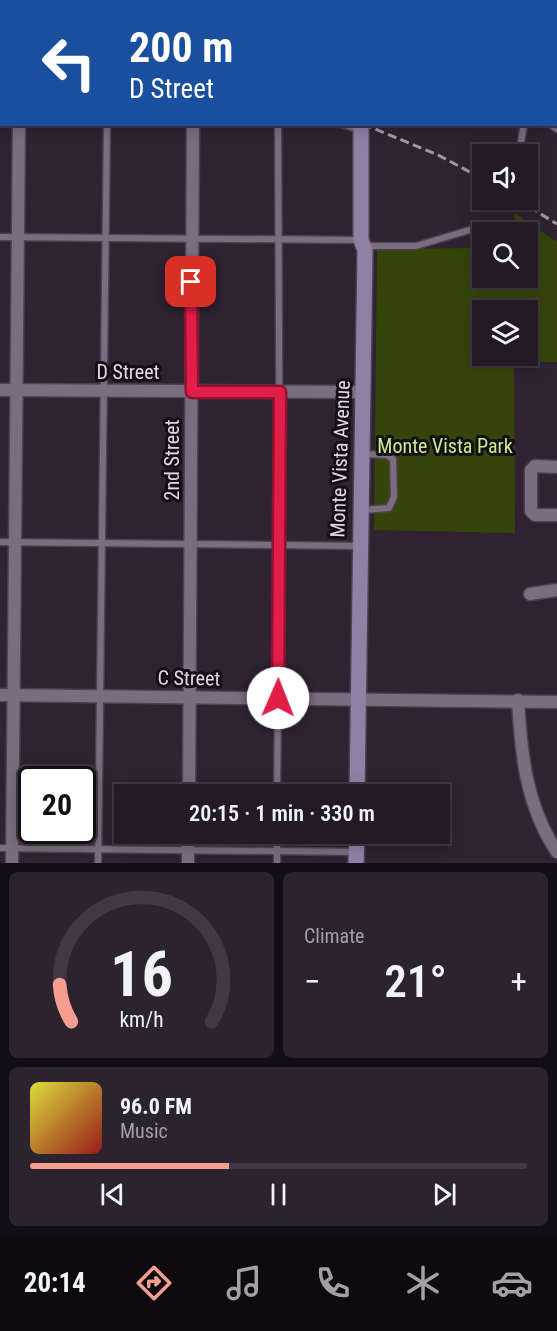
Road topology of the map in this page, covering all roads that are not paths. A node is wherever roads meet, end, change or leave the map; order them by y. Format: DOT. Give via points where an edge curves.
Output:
graph roads {
  1 [pos="19,126"];
  2 [pos="107,126"];
  3 [pos="193,126"];
  4 [pos="278,126"];
  5 [pos="524,126"];
  6 [pos="360,127"];
  7 [pos="521,144"];
  8 [pos="472,230"];
  9 [pos="0,237"];
  10 [pos="17,237"];
  11 [pos="104,238"];
  12 [pos="191,238"];
  13 [pos="278,239"];
  14 [pos="362,243"];
  15 [pos="0,390"];
  16 [pos="16,390"];
  17 [pos="105,391"];
  18 [pos="192,392"];
  19 [pos="280,392"];
  20 [pos="363,392"];
  21 [pos="363,454"];
  22 [pos="557,467"];
  23 [pos="362,510"];
  24 [pos="557,515"];
  25 [pos="0,542"];
  26 [pos="14,542"];
  27 [pos="101,542"];
  28 [pos="191,545"];
  29 [pos="280,546"];
  30 [pos="359,546"];
  31 [pos="557,590"];
  32 [pos="530,594"];
  33 [pos="6,695"];
  34 [pos="100,695"];
  35 [pos="190,698"];
  36 [pos="278,698"];
  37 [pos="358,698"];
  38 [pos="518,700"];
  39 [pos="557,702"];
  40 [pos="189,784"];
  41 [pos="277,784"];
  42 [pos="357,784"];
  43 [pos="277,844"];
  44 [pos="6,848"];
  45 [pos="98,849"];
  46 [pos="277,851"];
  47 [pos="557,852"];
  48 [pos="188,857"];
  49 [pos="356,858"];
  50 [pos="12,863"];
  51 [pos="98,863"];
  52 [pos="277,863"];
  1 -- 10 [label="street"];
  2 -- 11 [label="lane"];
  3 -- 12 [label="street, 2nd Street"];
  4 -- 13 [label="lane"];
  5 -- 7 [label="lane"];
  6 -- 14 [label="street, Monte Vista Avenue"];
  8 -- 14 [label="lane" via="416,246"];
  9 -- 10 [label="lane"];
  10 -- 11 [label="lane"];
  10 -- 16 [label="street"];
  11 -- 12 [label="lane"];
  11 -- 17 [label="lane"];
  12 -- 13 [label="lane"];
  12 -- 18 [label="street, 2nd Street"];
  13 -- 14 [label="lane"];
  13 -- 19 [label="lane"];
  14 -- 20 [label="street, Monte Vista Avenue"];
  15 -- 16 [label="street, D Street"];
  16 -- 17 [label="street, D Street"];
  16 -- 26 [label="street"];
  17 -- 18 [label="street, D Street"];
  17 -- 27 [label="lane"];
  18 -- 19 [label="street, D Street"];
  18 -- 28 [label="street, 2nd Street"];
  19 -- 20 [label="street, D Street"];
  19 -- 29 [label="lane"];
  20 -- 21 [label="street, Monte Vista Avenue"];
  21 -- 23 [label="street, Monte Vista Avenue"];
  21 -- 23 [label="lane" via="393,459 394,497 389,508"];
  22 -- 24 [label="street" via="535,466 531,470 531,511"];
  23 -- 30 [label="street, Monte Vista Avenue"];
  25 -- 26 [label="lane"];
  26 -- 27 [label="lane"];
  26 -- 33 [label="street"];
  27 -- 28 [label="lane"];
  27 -- 34 [label="lane"];
  28 -- 29 [label="lane"];
  28 -- 35 [label="street, 2nd Street"];
  29 -- 30 [label="lane"];
  29 -- 36 [label="lane"];
  30 -- 37 [label="street, Monte Vista Avenue"];
  31 -- 32 [label="street"];
  33 -- 34 [label="street, C Street"];
  33 -- 44 [label="street"];
  34 -- 35 [label="street, C Street"];
  34 -- 45 [label="lane"];
  35 -- 36 [label="street, C Street"];
  35 -- 40 [label="street, 2nd Street"];
  36 -- 37 [label="street, C Street"];
  36 -- 41 [label="lane"];
  37 -- 38 [label="street, C Street"];
  37 -- 42 [label="street, Monte Vista Avenue"];
  38 -- 39 [label="street, C Street"];
  38 -- 47 [label="street" via="528,792"];
  43 -- 46 [label="lane"];
  44 -- 45 [label="lane"];
  44 -- 50 [label="street"];
  45 -- 48 [label="lane"];
  45 -- 51 [label="lane"];
  46 -- 48 [label="lane"];
  46 -- 49 [label="lane"];
  46 -- 52 [label="lane"];
}
